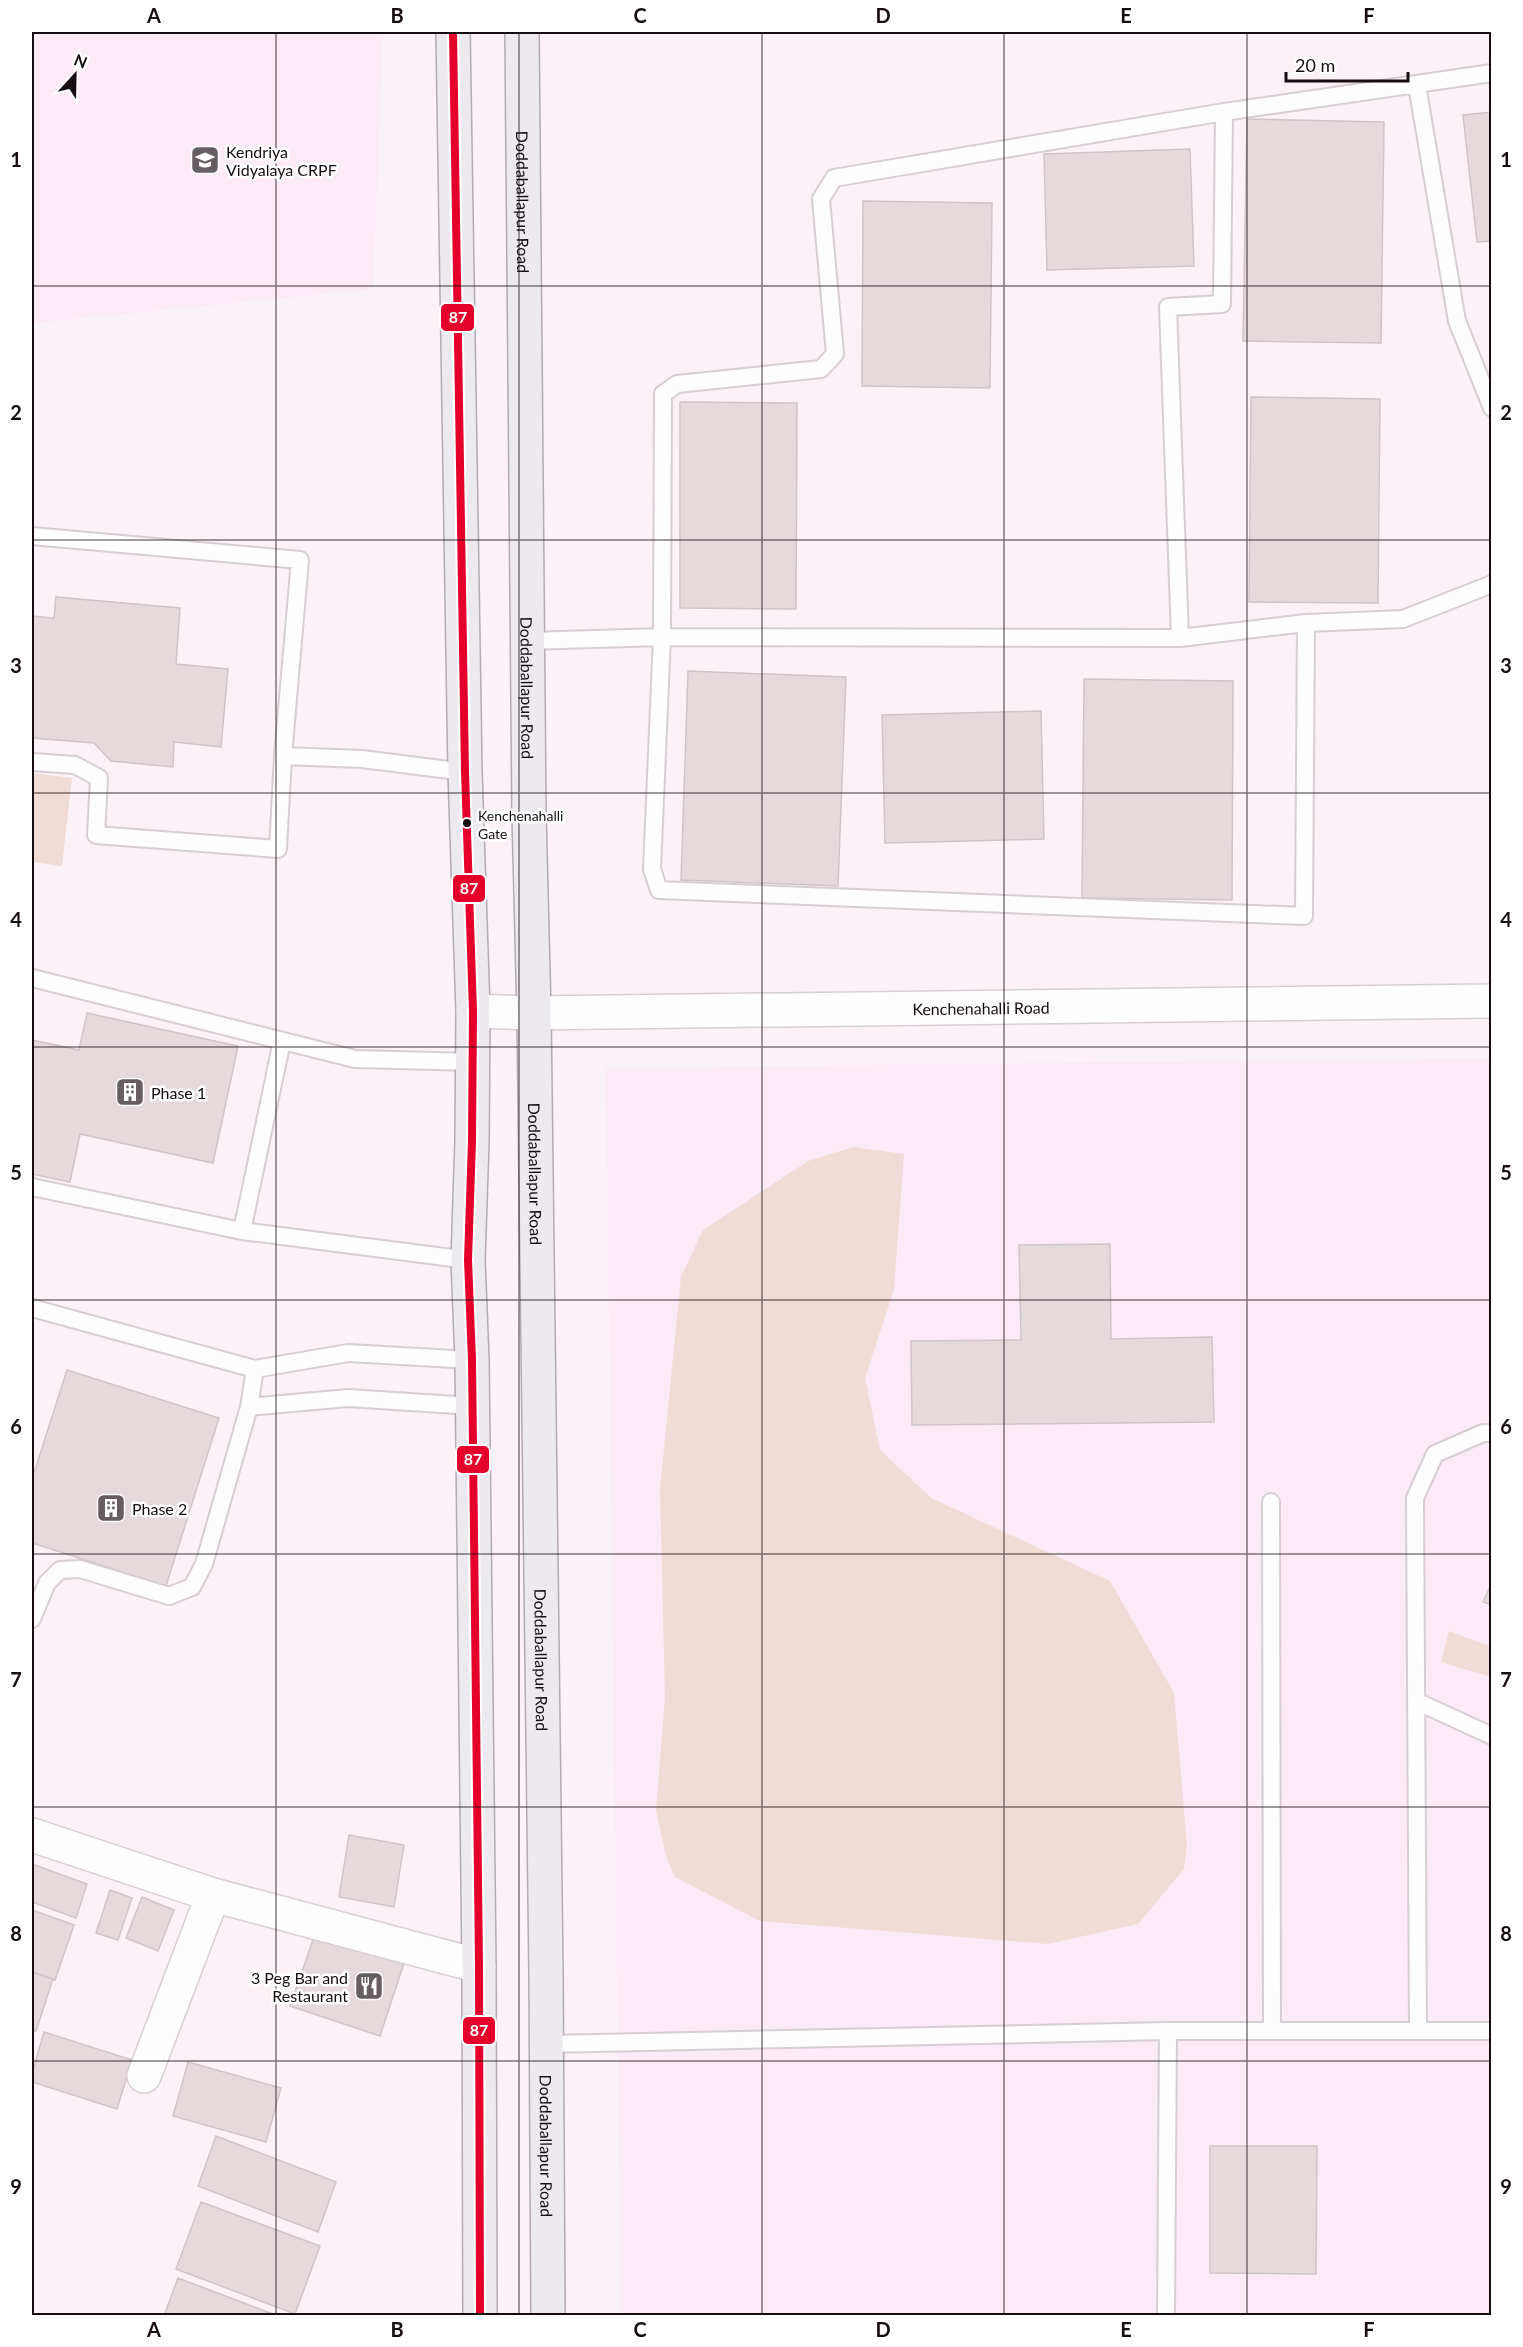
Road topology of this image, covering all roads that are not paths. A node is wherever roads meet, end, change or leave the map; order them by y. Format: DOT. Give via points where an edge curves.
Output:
graph roads {
  1 [pos="453,32"];
  2 [pos="522,32"];
  3 [pos="1491,73"];
  4 [pos="1417,86"];
  5 [pos="1224,112"];
  6 [pos="1491,408"];
  7 [pos="32,536"];
  8 [pos="1491,584"];
  9 [pos="1306,622"];
  10 [pos="662,637"];
  11 [pos="1180,638"];
  12 [pos="527,641"];
  13 [pos="283,756"];
  14 [pos="32,762"];
  15 [pos="465,772"];
  16 [pos="32,978"];
  17 [pos="1491,1001"];
  18 [pos="473,1011"];
  19 [pos="534,1013"];
  20 [pos="282,1041"];
  21 [pos="473,1062"];
  22 [pos="32,1187"];
  23 [pos="242,1231"];
  24 [pos="468,1260"];
  25 [pos="32,1308"];
  26 [pos="472,1360"];
  27 [pos="255,1369"];
  28 [pos="472,1406"];
  29 [pos="249,1407"];
  30 [pos="1491,1433"];
  31 [pos="1271,1502"];
  32 [pos="32,1619"];
  33 [pos="1416,1701"];
  34 [pos="1491,1736"];
  35 [pos="32,1835"];
  36 [pos="213,1895"];
  37 [pos="478,1966"];
  38 [pos="1168,2031"];
  39 [pos="1272,2031"];
  40 [pos="1418,2031"];
  41 [pos="1491,2031"];
  42 [pos="547,2044"];
  43 [pos="144,2076"];
  44 [pos="480,2316"];
  45 [pos="548,2316"];
  46 [pos="1166,2316"];
  1 -- 15 [label="main road"];
  2 -- 12 [label="main road, Doddaballapur Road"];
  3 -- 4 [label="lane"];
  4 -- 5 [label="lane"];
  4 -- 6 [label="lane" via="1457,321"];
  5 -- 10 [label="lane" via="834,178 821,199 835,354 821,369 678,384 663,394"];
  5 -- 11 [label="lane" via="1222,304 1168,307"];
  7 -- 13 [label="lane" via="300,560"];
  8 -- 9 [label="lane" via="1403,619"];
  9 -- 10 [label="lane" via="1304,916 659,890 652,869"];
  9 -- 11 [label="lane"];
  10 -- 11 [label="lane"];
  10 -- 12 [label="lane"];
  12 -- 19 [label="main road, Doddaballapur Road"];
  13 -- 14 [label="lane" via="278,849 96,835 99,778 75,765"];
  13 -- 15 [label="lane" via="362,759"];
  15 -- 18 [label="main road"];
  16 -- 20 [label="lane"];
  17 -- 19 [label="street, Kenchenahalli Road"];
  18 -- 19 [label="street, Kenchenahalli Road"];
  18 -- 21 [label="main road"];
  19 -- 42 [label="main road, Doddaballapur Road"];
  20 -- 21 [label="lane" via="355,1059"];
  20 -- 23 [label="lane"];
  21 -- 24 [label="main road"];
  22 -- 23 [label="lane"];
  23 -- 24 [label="lane"];
  24 -- 26 [label="main road"];
  25 -- 27 [label="lane"];
  26 -- 27 [label="lane" via="348,1353"];
  26 -- 28 [label="main road"];
  27 -- 29 [label="lane"];
  28 -- 29 [label="lane" via="348,1398"];
  28 -- 37 [label="main road"];
  29 -- 32 [label="lane" via="204,1564 192,1587 169,1596 80,1569 60,1569 47,1583"];
  30 -- 33 [label="lane" via="1435,1454 1415,1498"];
  31 -- 39 [label="lane"];
  33 -- 34 [label="lane"];
  33 -- 40 [label="lane"];
  35 -- 36 [label="street"];
  36 -- 37 [label="street"];
  36 -- 43 [label="street"];
  37 -- 44 [label="main road"];
  38 -- 39 [label="lane"];
  38 -- 42 [label="lane"];
  38 -- 46 [label="lane"];
  39 -- 40 [label="lane"];
  40 -- 41 [label="lane"];
  42 -- 45 [label="main road, Doddaballapur Road"];
}
